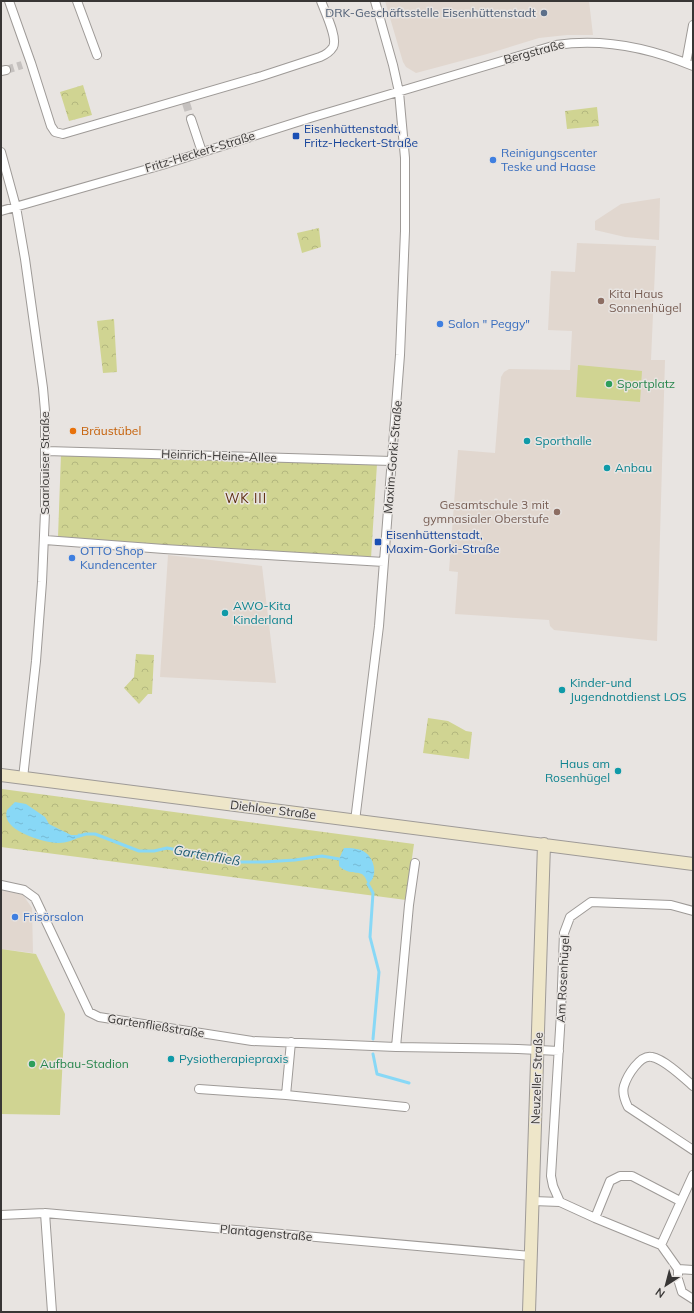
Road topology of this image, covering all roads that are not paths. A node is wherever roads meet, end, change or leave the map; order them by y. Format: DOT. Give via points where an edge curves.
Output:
graph roads {
  1 [pos="9,1"];
  2 [pos="77,1"];
  3 [pos="321,1"];
  4 [pos="374,1"];
  5 [pos="693,25"];
  6 [pos="97,55"];
  7 [pos="31,63"];
  8 [pos="22,65"];
  9 [pos="690,65"];
  10 [pos="399,92"];
  11 [pos="191,119"];
  12 [pos="1,152"];
  13 [pos="202,152"];
  14 [pos="16,207"];
  15 [pos="1,211"];
  16 [pos="46,451"];
  17 [pos="392,461"];
  18 [pos="45,540"];
  19 [pos="384,562"];
  20 [pos="1,775"];
  21 [pos="23,778"];
  22 [pos="355,821"];
  23 [pos="544,844"];
  24 [pos="415,863"];
  25 [pos="693,864"];
  26 [pos="1,885"];
  27 [pos="693,911"];
  28 [pos="291,1042"];
  29 [pos="396,1047"];
  30 [pos="538,1050"];
  31 [pos="559,1051"];
  32 [pos="693,1086"];
  33 [pos="199,1089"];
  34 [pos="286,1096"];
  35 [pos="405,1107"];
  36 [pos="693,1150"];
  37 [pos="693,1175"];
  38 [pos="533,1201"];
  39 [pos="680,1201"];
  40 [pos="560,1202"];
  41 [pos="45,1214"];
  42 [pos="1,1215"];
  43 [pos="595,1218"];
  44 [pos="661,1245"];
  45 [pos="531,1256"];
  46 [pos="678,1269"];
  47 [pos="693,1270"];
  48 [pos="693,1299"];
  49 [pos="52,1312"];
  50 [pos="530,1312"];
  1 -- 7 [label="street"];
  2 -- 6 [label="street"];
  3 -- 7 [label="street" via="335,40 333,48 320,57 185,100 63,134 55,132 51,126"];
  4 -- 10 [label="street, Maxim-Gorki-Straße" via="394,65"];
  5 -- 9 [label="street"];
  7 -- 8 [label="street"];
  9 -- 10 [label="street, Bergstraße" via="656,53 615,44 570,43 520,55"];
  10 -- 13 [label="street, Fritz-Heckert-Straße"];
  10 -- 17 [label="street, Maxim-Gorki-Straße" via="405,158 405,231 400,355"];
  11 -- 13 [label="street"];
  12 -- 14 [label="street, Saarlouiser Straße"];
  13 -- 14 [label="street, Fritz-Heckert-Straße"];
  14 -- 15 [label="street, Fritz-Heckert-Straße"];
  14 -- 16 [label="street, Saarlouiser Straße" via="26,259 43,388"];
  16 -- 17 [label="street, Heinrich-Heine-Allee"];
  16 -- 18 [label="street, Saarlouiser Straße"];
  17 -- 19 [label="street, Maxim-Gorki-Straße"];
  18 -- 19 [label="street"];
  18 -- 21 [label="street, Saarlouiser Straße" via="36,661"];
  19 -- 22 [label="street, Maxim-Gorki-Straße" via="379,626"];
  20 -- 21 [label="main road, Diehloer Straße"];
  21 -- 22 [label="main road, Diehloer Straße"];
  22 -- 23 [label="main road, Diehloer Straße"];
  23 -- 25 [label="main road, Diehloer Straße"];
  23 -- 30 [label="main road, Neuzeller Straße"];
  24 -- 29 [label="street"];
  26 -- 28 [label="street, Gartenfließstraße" via="24,890 35,898 89,1012 99,1017 252,1041"];
  27 -- 31 [label="street, Am Rosenhügel" via="670,905 591,902 570,917 564,933"];
  28 -- 29 [label="street, Gartenfließstraße"];
  28 -- 34 [label="street"];
  29 -- 30 [label="street, Gartenfließstraße"];
  30 -- 31 [label="street"];
  30 -- 38 [label="main road, Neuzeller Straße"];
  31 -- 40 [label="street, Am Rosenhügel" via="551,1176"];
  32 -- 36 [label="street" via="651,1056 643,1058 638,1063 624,1086 624,1099 628,1107"];
  33 -- 34 [label="street"];
  34 -- 35 [label="street"];
  37 -- 39 [label="street"];
  38 -- 40 [label="street"];
  38 -- 45 [label="main road, Neuzeller Straße"];
  39 -- 43 [label="street" via="632,1176 620,1176 610,1182"];
  39 -- 44 [label="street"];
  40 -- 43 [label="street"];
  41 -- 42 [label="street, Plantagenstraße"];
  41 -- 45 [label="street, Plantagenstraße"];
  41 -- 49 [label="street"];
  43 -- 44 [label="street"];
  44 -- 46 [label="street"];
  45 -- 50 [label="main road, Neuzeller Straße"];
  46 -- 47 [label="street"];
  46 -- 48 [label="street" via="682,1292"];
}
